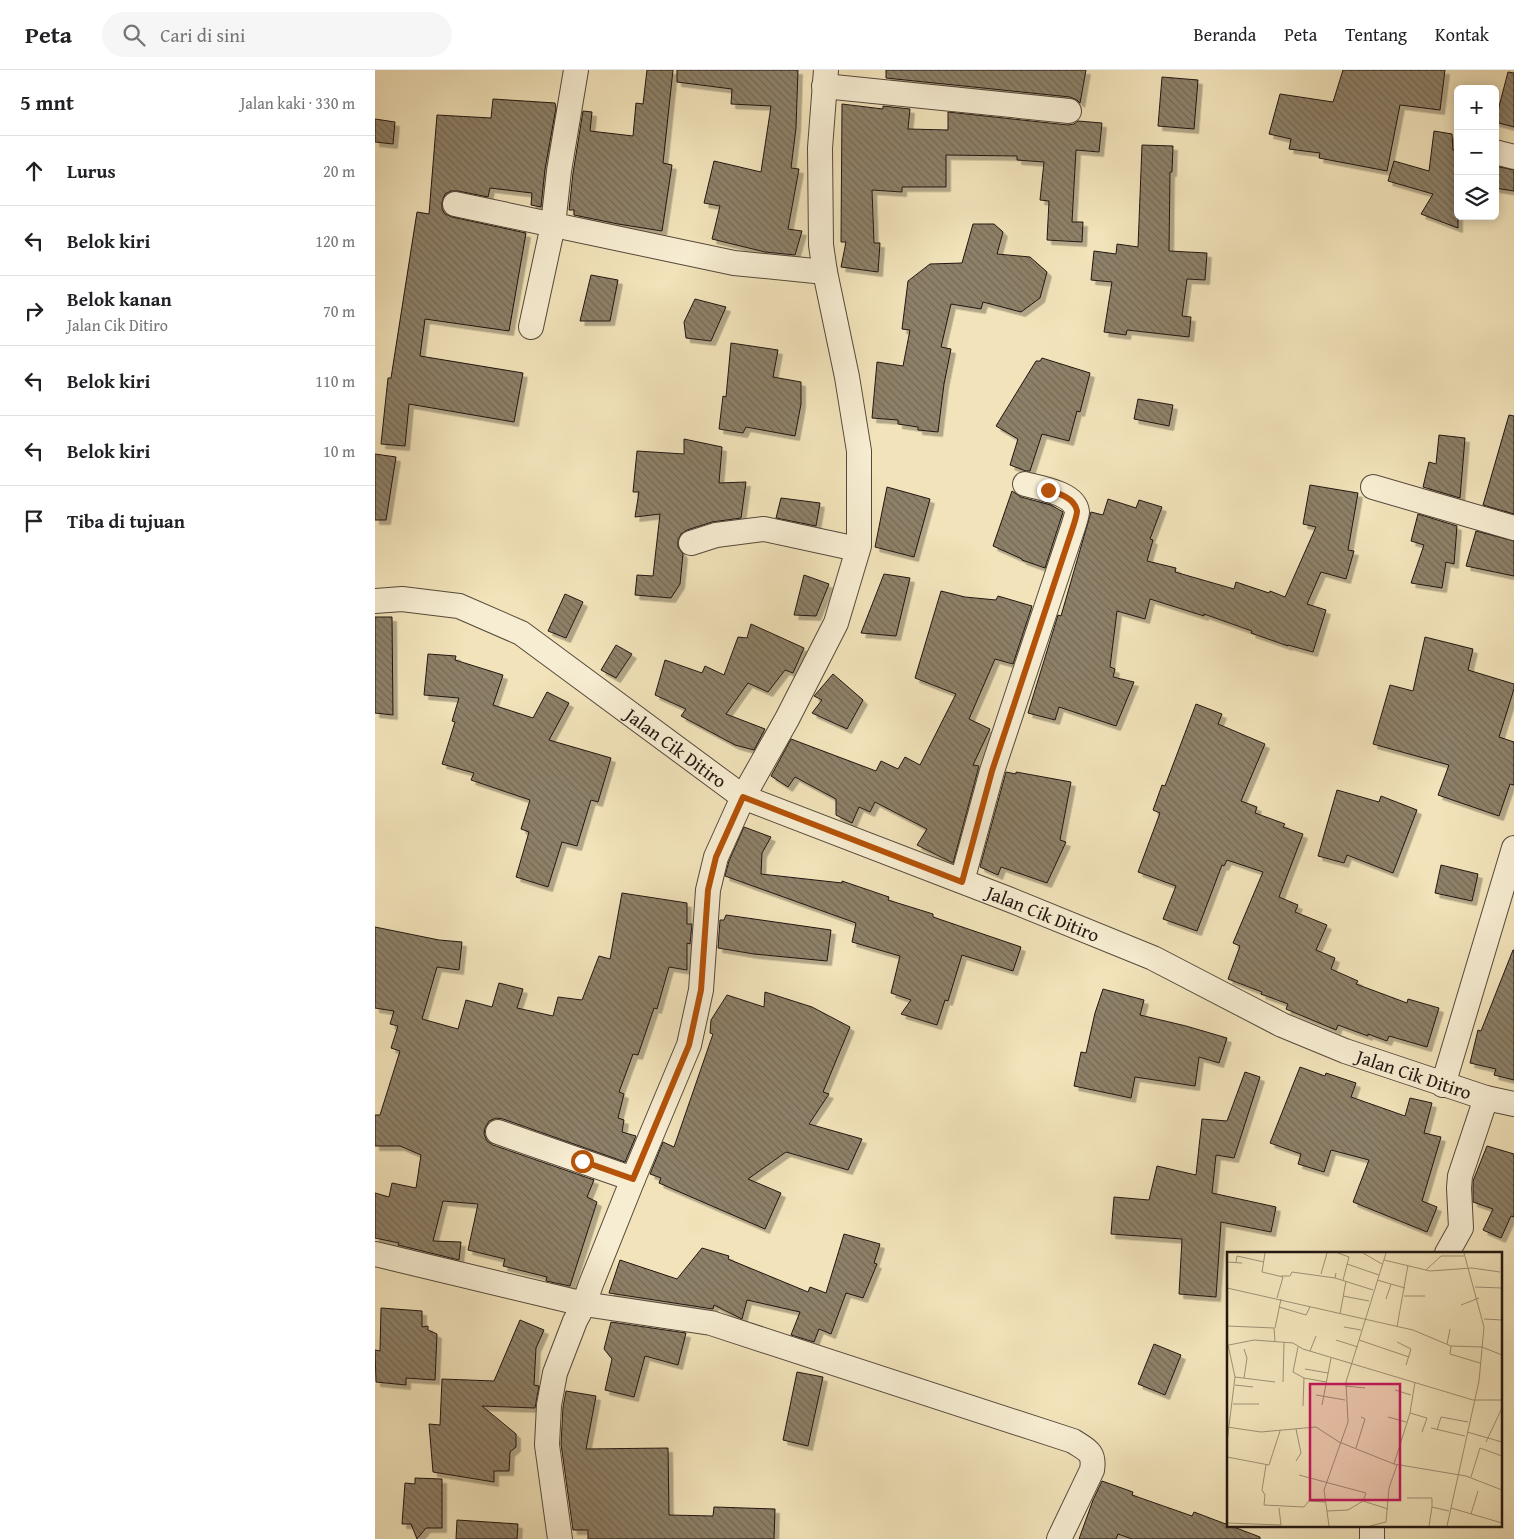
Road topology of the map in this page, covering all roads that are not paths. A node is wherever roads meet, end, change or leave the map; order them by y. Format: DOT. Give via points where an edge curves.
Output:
graph roads {
  1 [pos="576,70"];
  2 [pos="825,78"];
  3 [pos="1069,111"];
  4 [pos="1499,153"];
  5 [pos="1514,158"];
  6 [pos="455,204"];
  7 [pos="553,225"];
  8 [pos="825,272"];
  9 [pos="531,328"];
  10 [pos="1025,484"];
  11 [pos="1373,487"];
  12 [pos="1514,528"];
  13 [pos="691,543"];
  14 [pos="857,550"];
  15 [pos="375,601"];
  16 [pos="743,797"];
  17 [pos="1514,848"];
  18 [pos="962,882"];
  19 [pos="1443,1084"];
  20 [pos="1486,1098"];
  21 [pos="1514,1104"];
  22 [pos="498,1132"];
  23 [pos="633,1179"];
  24 [pos="1448,1252"];
  25 [pos="375,1254"];
  26 [pos="584,1304"];
  27 [pos="1372,1526"];
  28 [pos="560,1539"];
  29 [pos="1059,1539"];
  30 [pos="1371,1539"];
  1 -- 7 [label="street"];
  2 -- 3 [label="street"];
  2 -- 8 [label="street" via="820,148 821,245"];
  4 -- 5 [label="street"];
  6 -- 7 [label="street"];
  7 -- 8 [label="street" via="734,263"];
  7 -- 9 [label="street"];
  8 -- 14 [label="street" via="859,451"];
  10 -- 18 [label="street" via="1061,494 1072,501 1077,511 992,771"];
  11 -- 12 [label="street"];
  13 -- 14 [label="street" via="716,535 764,529"];
  14 -- 16 [label="street" via="836,623"];
  15 -- 16 [label="street, Jalan Cik Ditiro" via="402,599 459,606 521,633"];
  16 -- 18 [label="street, Jalan Cik Ditiro"];
  16 -- 23 [label="street" via="716,857 708,890 701,990 689,1045"];
  17 -- 19 [label="street"];
  18 -- 19 [label="street, Jalan Cik Ditiro" via="1153,958 1282,1026"];
  19 -- 20 [label="street, Jalan Cik Ditiro"];
  20 -- 21 [label="street, Jalan Cik Ditiro"];
  20 -- 24 [label="street" via="1460,1176 1461,1228"];
  22 -- 23 [label="street"];
  23 -- 26 [label="street"];
  25 -- 26 [label="street"];
  26 -- 28 [label="street" via="555,1373 549,1405 547,1445"];
  26 -- 29 [label="street" via="711,1323 1073,1441 1091,1452 1094,1461"];
  27 -- 30 [label="street"];
}
